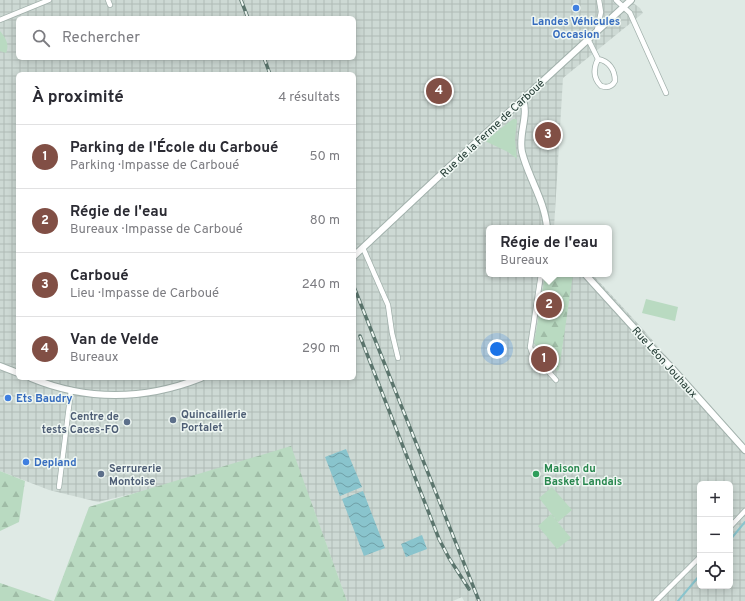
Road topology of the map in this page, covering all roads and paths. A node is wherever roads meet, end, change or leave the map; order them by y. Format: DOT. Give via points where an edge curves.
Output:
graph roads {
  1 [pos="49,0"];
  2 [pos="599,0"];
  3 [pos="616,0"];
  4 [pos="625,0"];
  5 [pos="630,0"];
  6 [pos="624,7"];
  7 [pos="0,20"];
  8 [pos="597,32"];
  9 [pos="588,40"];
  10 [pos="598,59"];
  11 [pos="666,93"];
  12 [pos="522,100"];
  13 [pos="514,107"];
  14 [pos="523,120"];
  15 [pos="547,225"];
  16 [pos="363,248"];
  17 [pos="356,254"];
  18 [pos="541,277"];
  19 [pos="588,277"];
  20 [pos="398,358"];
  21 [pos="0,366"];
  22 [pos="16,372"];
  23 [pos="38,380"];
  24 [pos="194,380"];
  25 [pos="556,380"];
  26 [pos="71,390"];
  27 [pos="745,450"];
  28 [pos="59,487"];
  29 [pos="745,511"];
  30 [pos="733,524"];
  31 [pos="697,560"];
  32 [pos="656,601"];
  1 -- 7 [label="street"];
  2 -- 8 [label="street" via="600,19"];
  3 -- 6 [label="street"];
  4 -- 6 [label="street"];
  5 -- 6 [label="street, Rue de la Ferme de Carboué"];
  6 -- 8 [label="street, Rue de la Ferme de Carboué"];
  6 -- 11 [label="street" via="630,13"];
  8 -- 9 [label="street, Rue de la Ferme de Carboué"];
  9 -- 10 [label="street"];
  9 -- 12 [label="street, Rue de la Ferme de Carboué"];
  10 -- 10 [label="street" via="594,66 594,75 601,86 609,87 615,81 613,70 606,62"];
  12 -- 13 [label="street, Rue de la Ferme de Carboué"];
  12 -- 14 [label="street" via="525,110"];
  13 -- 14 [label="street"];
  13 -- 16 [label="street, Rue de la Ferme de Carboué"];
  14 -- 15 [label="street" via="522,151"];
  16 -- 17 [label="street, Rue de la Ferme de Carboué"];
  16 -- 20 [label="street" via="388,305"];
  18 -- 25 [label="street" via="530,347 532,353"];
  19 -- 27 [label="street, Rue Léon Jouhaux"];
  21 -- 22 [label="street"];
  23 -- 26 [label="street"];
  24 -- 26 [label="street" via="167,390 135,394 100,395"];
  26 -- 28 [label="street"];
  29 -- 30 [label="street"];
  31 -- 32 [label="street"];
}
